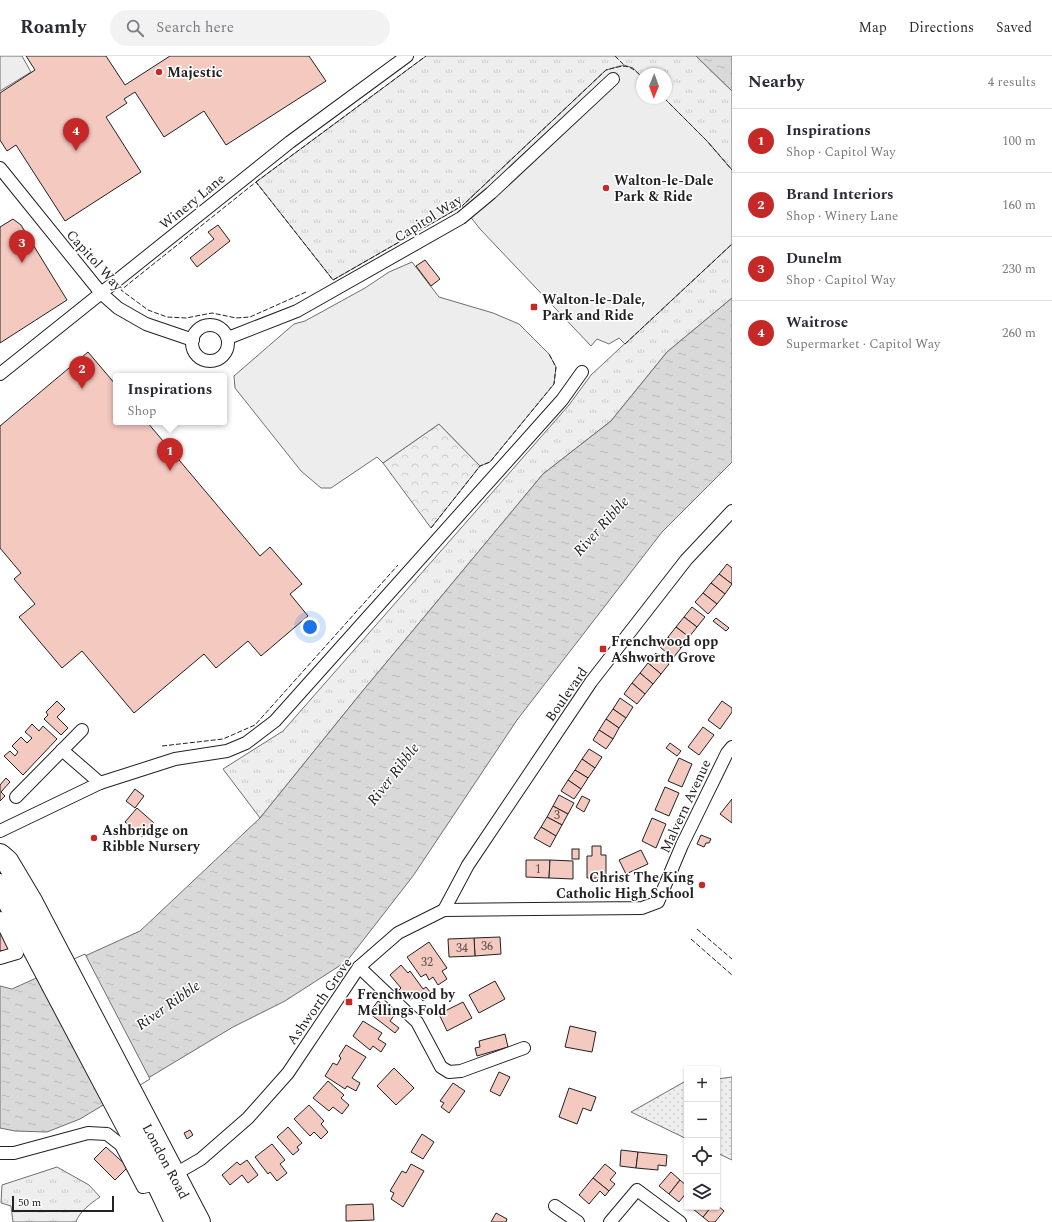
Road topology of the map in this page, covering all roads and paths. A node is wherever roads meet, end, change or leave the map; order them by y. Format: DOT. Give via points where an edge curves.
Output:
graph roads {
  1 [pos="406,56"];
  2 [pos="613,79"];
  3 [pos="0,168"];
  4 [pos="101,294"];
  5 [pos="228,338"];
  6 [pos="192,340"];
  7 [pos="582,372"];
  8 [pos="0,374"];
  9 [pos="732,511"];
  10 [pos="82,730"];
  11 [pos="732,747"];
  12 [pos="62,750"];
  13 [pos="100,783"];
  14 [pos="16,797"];
  15 [pos="0,831"];
  16 [pos="0,855"];
  17 [pos="0,885"];
  18 [pos="658,902"];
  19 [pos="444,910"];
  20 [pos="0,918"];
  21 [pos="0,958"];
  22 [pos="55,967"];
  23 [pos="359,967"];
  24 [pos="524,1048"];
  25 [pos="0,1153"];
  26 [pos="166,1180"];
  27 [pos="555,1206"];
  28 [pos="176,1222"];
  29 [pos="199,1222"];
  30 [pos="578,1222"];
  31 [pos="610,1222"];
  32 [pos="680,1222"];
  1 -- 4 [label="street, Winery Lane" via="290,142"];
  2 -- 5 [label="street, Capitol Way" via="492,193 460,218 297,311"];
  3 -- 4 [label="street, Capitol Way"];
  4 -- 6 [label="street, Capitol Way" via="118,308 146,324"];
  4 -- 8 [label="street, Winery Lane"];
  5 -- 6 [label="street" via="220,328 210,325 197,331"];
  5 -- 6 [label="street" via="226,353 210,362 200,359 195,354"];
  7 -- 13 [label="street" via="562,400 275,721 246,744 227,751 175,760"];
  9 -- 19 [label="street, Boulevard" via="686,560 591,682 468,865"];
  10 -- 12 [label="street"];
  11 -- 18 [label="street, Malvern Avenue" via="727,752"];
  12 -- 13 [label="street"];
  12 -- 14 [label="street"];
  13 -- 15 [label="street"];
  16 -- 22 [label="highway" via="18,878"];
  17 -- 22 [label="highway"];
  18 -- 19 [label="street, Ashworth Grove" via="642,908"];
  19 -- 23 [label="street, Ashworth Grove" via="398,933"];
  20 -- 21 [label="street" via="17,953"];
  22 -- 26 [label="highway, London Road"];
  23 -- 24 [label="street" via="417,1022 441,1067 449,1072 461,1071"];
  23 -- 26 [label="street, Ashworth Grove" via="288,1073 248,1118 201,1160"];
  25 -- 26 [label="street" via="14,1153 88,1133 107,1134 121,1145 143,1187"];
  26 -- 28 [label="highway, London Road"];
  26 -- 29 [label="highway, London Road"];
  27 -- 30 [label="street"];
  31 -- 32 [label="street" via="637,1190"];
}
